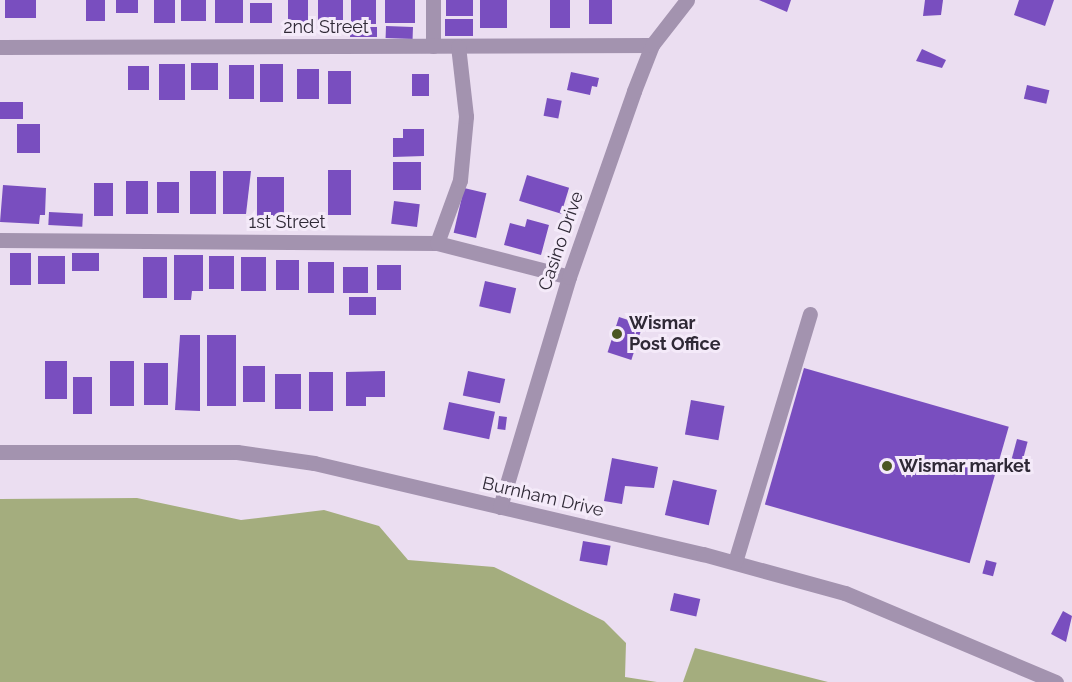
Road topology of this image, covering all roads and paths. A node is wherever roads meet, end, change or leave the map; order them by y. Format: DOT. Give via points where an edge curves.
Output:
graph roads {
  1 [pos="433,0"];
  2 [pos="687,0"];
  3 [pos="652,45"];
  4 [pos="433,46"];
  5 [pos="458,46"];
  6 [pos="0,47"];
  7 [pos="0,240"];
  8 [pos="437,243"];
  9 [pos="569,277"];
  10 [pos="810,314"];
  11 [pos="0,452"];
  12 [pos="500,507"];
  13 [pos="735,562"];
  14 [pos="1056,682"];
  1 -- 4 [label="street"];
  2 -- 3 [label="street, Casino Drive"];
  3 -- 5 [label="street, 2nd Street"];
  3 -- 9 [label="street, Casino Drive"];
  4 -- 5 [label="street, 2nd Street"];
  4 -- 6 [label="street, 2nd Street"];
  5 -- 8 [label="street" via="466,116 460,180"];
  7 -- 8 [label="street, 1st Street"];
  8 -- 9 [label="street, 1st Street"];
  9 -- 12 [label="street, Casino Drive"];
  10 -- 13 [label="street"];
  11 -- 12 [label="street, Burnham Drive" via="237,452 314,463"];
  12 -- 13 [label="street, Burnham Drive"];
  13 -- 14 [label="street, Burnham Drive" via="845,593"];
}
